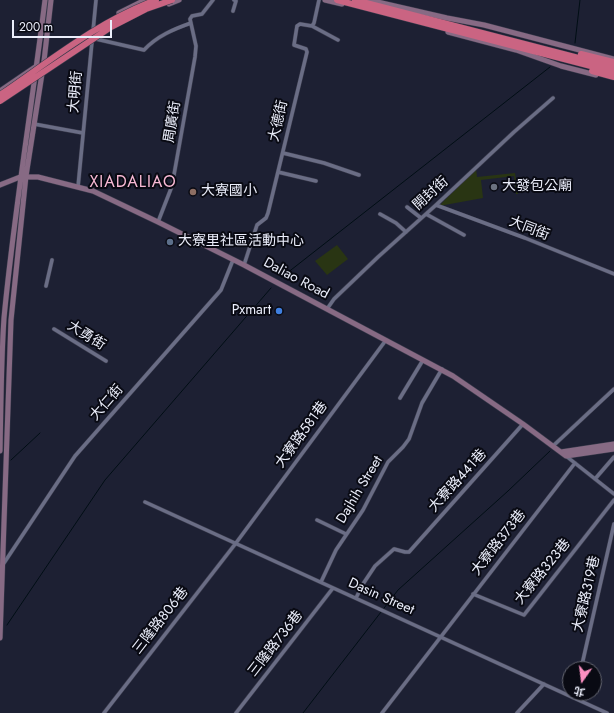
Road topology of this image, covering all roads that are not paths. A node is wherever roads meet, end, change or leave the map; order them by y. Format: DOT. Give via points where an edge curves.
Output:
graph roads {
  1 [pos="45,0"];
  2 [pos="50,0"];
  3 [pos="96,0"];
  4 [pos="145,0"];
  5 [pos="156,0"];
  6 [pos="172,0"];
  7 [pos="179,0"];
  8 [pos="213,0"];
  9 [pos="234,0"];
  10 [pos="319,0"];
  11 [pos="325,0"];
  12 [pos="337,0"];
  13 [pos="355,0"];
  14 [pos="369,0"];
  15 [pos="233,11"];
  16 [pos="191,23"];
  17 [pos="312,26"];
  18 [pos="94,28"];
  19 [pos="474,31"];
  20 [pos="94,40"];
  21 [pos="338,40"];
  22 [pos="518,47"];
  23 [pos="614,58"];
  24 [pos="44,61"];
  25 [pos="614,62"];
  26 [pos="37,65"];
  27 [pos="614,67"];
  28 [pos="614,72"];
  29 [pos="42,75"];
  30 [pos="614,77"];
  31 [pos="35,80"];
  32 [pos="614,80"];
  33 [pos="0,91"];
  34 [pos="0,95"];
  35 [pos="552,98"];
  36 [pos="0,101"];
  37 [pos="0,104"];
  38 [pos="34,124"];
  39 [pos="27,131"];
  40 [pos="33,132"];
  41 [pos="83,133"];
  42 [pos="283,153"];
  43 [pos="278,172"];
  44 [pos="359,175"];
  45 [pos="23,176"];
  46 [pos="316,181"];
  47 [pos="0,185"];
  48 [pos="78,187"];
  49 [pos="436,205"];
  50 [pos="407,207"];
  51 [pos="380,214"];
  52 [pos="426,214"];
  53 [pos="421,218"];
  54 [pos="158,222"];
  55 [pos="406,232"];
  56 [pos="464,235"];
  57 [pos="52,260"];
  58 [pos="233,260"];
  59 [pos="244,266"];
  60 [pos="614,274"];
  61 [pos="46,286"];
  62 [pos="327,309"];
  63 [pos="54,329"];
  64 [pos="386,340"];
  65 [pos="424,360"];
  66 [pos="106,361"];
  67 [pos="442,369"];
  68 [pos="614,389"];
  69 [pos="400,398"];
  70 [pos="523,424"];
  71 [pos="614,444"];
  72 [pos="553,446"];
  73 [pos="614,449"];
  74 [pos="0,451"];
  75 [pos="564,454"];
  76 [pos="614,457"];
  77 [pos="575,463"];
  78 [pos="595,479"];
  79 [pos="614,494"];
  80 [pos="614,500"];
  81 [pos="145,502"];
  82 [pos="317,520"];
  83 [pos="614,524"];
  84 [pos="346,534"];
  85 [pos="236,544"];
  86 [pos="2,565"];
  87 [pos="321,582"];
  88 [pos="333,588"];
  89 [pos="473,594"];
  90 [pos="356,598"];
  91 [pos="441,636"];
  92 [pos="0,638"];
  93 [pos="583,661"];
  94 [pos="544,684"];
  95 [pos="562,692"];
  96 [pos="581,701"];
  97 [pos="104,713"];
  98 [pos="236,713"];
  99 [pos="382,713"];
  100 [pos="517,713"];
  101 [pos="607,713"];
  1 -- 26 [label="street"];
  2 -- 24 [label="street"];
  3 -- 18 [label="street, 大明街"];
  4 -- 18 [label="street"];
  5 -- 34 [label="highway, bridge" via="109,23"];
  6 -- 36 [label="highway, bridge" via="111,26"];
  7 -- 20 [label="street" via="147,12"];
  8 -- 16 [label="street" via="202,14 191,18"];
  9 -- 15 [label="street" via="236,1"];
  10 -- 17 [label="street"];
  11 -- 32 [label="street" via="516,50 561,66"];
  12 -- 22 [label="highway"];
  13 -- 19 [label="highway"];
  14 -- 23 [label="street"];
  16 -- 20 [label="street" via="169,32 144,50"];
  16 -- 54 [label="street, 周廣街" via="196,46 195,57 172,186"];
  17 -- 21 [label="street"];
  17 -- 42 [label="street, 大德街" via="299,25 293,43 307,52"];
  18 -- 20 [label="street, 大明街"];
  18 -- 24 [label="street"];
  19 -- 25 [label="highway" via="484,31"];
  19 -- 27 [label="highway"];
  20 -- 29 [label="street"];
  20 -- 41 [label="street, 大明街"];
  22 -- 28 [label="highway"];
  22 -- 30 [label="highway"];
  24 -- 26 [label="street"];
  24 -- 29 [label="street"];
  26 -- 31 [label="street"];
  26 -- 33 [label="street"];
  29 -- 31 [label="street"];
  29 -- 38 [label="street"];
  31 -- 37 [label="street"];
  31 -- 39 [label="street"];
  35 -- 49 [label="street, 開封街"];
  38 -- 40 [label="street"];
  38 -- 41 [label="street"];
  39 -- 40 [label="street"];
  39 -- 45 [label="street"];
  40 -- 45 [label="street"];
  41 -- 48 [label="street, 大明街"];
  42 -- 43 [label="street, 大德街"];
  42 -- 44 [label="street"];
  43 -- 46 [label="street"];
  43 -- 59 [label="street, 大德街" via="268,213 257,225"];
  45 -- 47 [label="street"];
  45 -- 48 [label="street, Daliao Road"];
  45 -- 74 [label="street" via="4,319"];
  45 -- 86 [label="street" via="11,320"];
  48 -- 54 [label="street, Daliao Road" via="93,191"];
  49 -- 52 [label="street, 開封街"];
  49 -- 60 [label="street, 大同街"];
  50 -- 53 [label="street"];
  51 -- 55 [label="street"];
  52 -- 53 [label="street, 開封街"];
  52 -- 56 [label="street"];
  53 -- 55 [label="street, 開封街"];
  54 -- 58 [label="street, Daliao Road"];
  55 -- 62 [label="street, 開封街" via="334,299"];
  57 -- 61 [label="street"];
  58 -- 59 [label="street, Daliao Road"];
  58 -- 86 [label="street, 大仁街" via="221,290 75,456"];
  59 -- 62 [label="street, Daliao Road"];
  62 -- 64 [label="street, Daliao Road"];
  63 -- 66 [label="street, 大勇街"];
  64 -- 65 [label="street, Daliao Road"];
  64 -- 85 [label="street, 大寮路581巷"];
  65 -- 67 [label="street, Daliao Road"];
  65 -- 69 [label="street"];
  67 -- 70 [label="street, Daliao Road"];
  67 -- 84 [label="street, Dajhih Street" via="422,404 408,439 388,462 363,510"];
  68 -- 72 [label="street"];
  70 -- 72 [label="street, Daliao Road"];
  70 -- 90 [label="street, 大寮路441巷" via="409,552 394,549 375,566"];
  71 -- 75 [label="street"];
  72 -- 75 [label="street, Daliao Road"];
  73 -- 75 [label="street"];
  75 -- 77 [label="street, Daliao Road"];
  76 -- 78 [label="street"];
  77 -- 78 [label="street, Daliao Road"];
  77 -- 89 [label="street, 大寮路373巷"];
  78 -- 79 [label="street, Daliao Road"];
  80 -- 89 [label="street, 大寮路323巷" via="524,615"];
  81 -- 85 [label="street, Dasin Street"];
  82 -- 84 [label="street"];
  83 -- 93 [label="street, 大寮路319巷"];
  84 -- 87 [label="street, Dajhih Street"];
  85 -- 87 [label="street, Dasin Street"];
  85 -- 97 [label="street, 三隆路806巷"];
  86 -- 92 [label="street"];
  87 -- 88 [label="street, Dasin Street"];
  88 -- 90 [label="street, Dasin Street"];
  88 -- 98 [label="street, 三隆路736巷"];
  89 -- 91 [label="street, 大寮路373巷"];
  90 -- 91 [label="street, Dasin Street"];
  91 -- 94 [label="street, Dasin Street"];
  91 -- 99 [label="street, 大寮路373巷"];
  94 -- 95 [label="street, Dasin Street"];
  94 -- 100 [label="street"];
  96 -- 101 [label="street, Dasin Street"];
}
